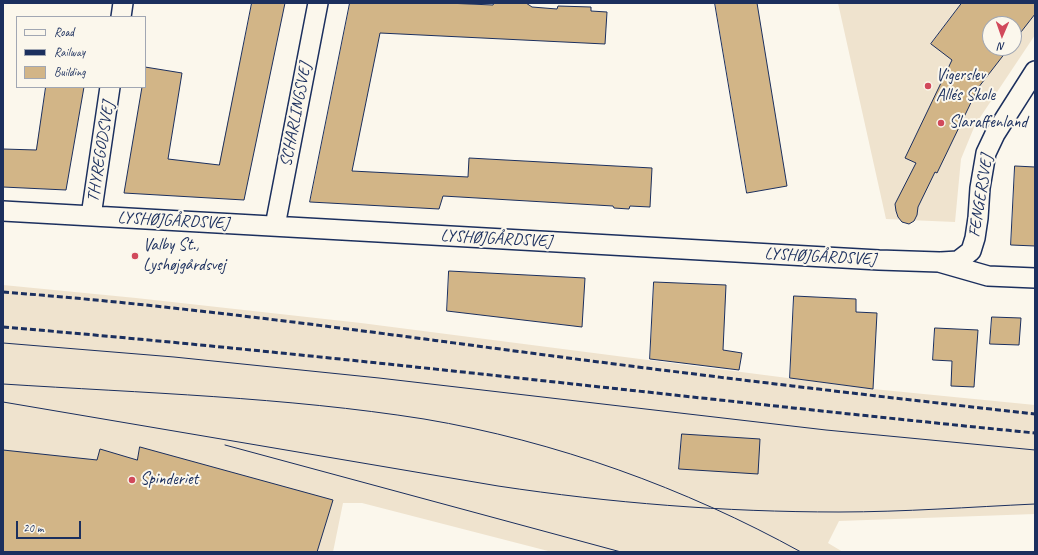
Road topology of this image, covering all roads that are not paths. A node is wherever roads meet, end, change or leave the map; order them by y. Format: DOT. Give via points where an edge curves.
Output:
graph roads {
  1 [pos="123,3"];
  2 [pos="318,3"];
  3 [pos="121,16"];
  4 [pos="1035,70"];
  5 [pos="110,88"];
  6 [pos="3,211"];
  7 [pos="91,216"];
  8 [pos="274,226"];
  9 [pos="939,262"];
  10 [pos="1035,278"];
  1 -- 3 [label="street"];
  2 -- 8 [label="street, SCHARLINGSVEJ"];
  4 -- 9 [label="street, FENGERSVEJ" via="986,153 971,251 958,261"];
  5 -- 7 [label="street, THYREGODSVEJ"];
  6 -- 7 [label="street, LYSHØJGÅRDSVEJ"];
  7 -- 8 [label="street, LYSHØJGÅRDSVEJ"];
  8 -- 9 [label="street, LYSHØJGÅRDSVEJ"];
  9 -- 10 [label="street, LYSHØJGÅRDSVEJ" via="988,276"];
}
